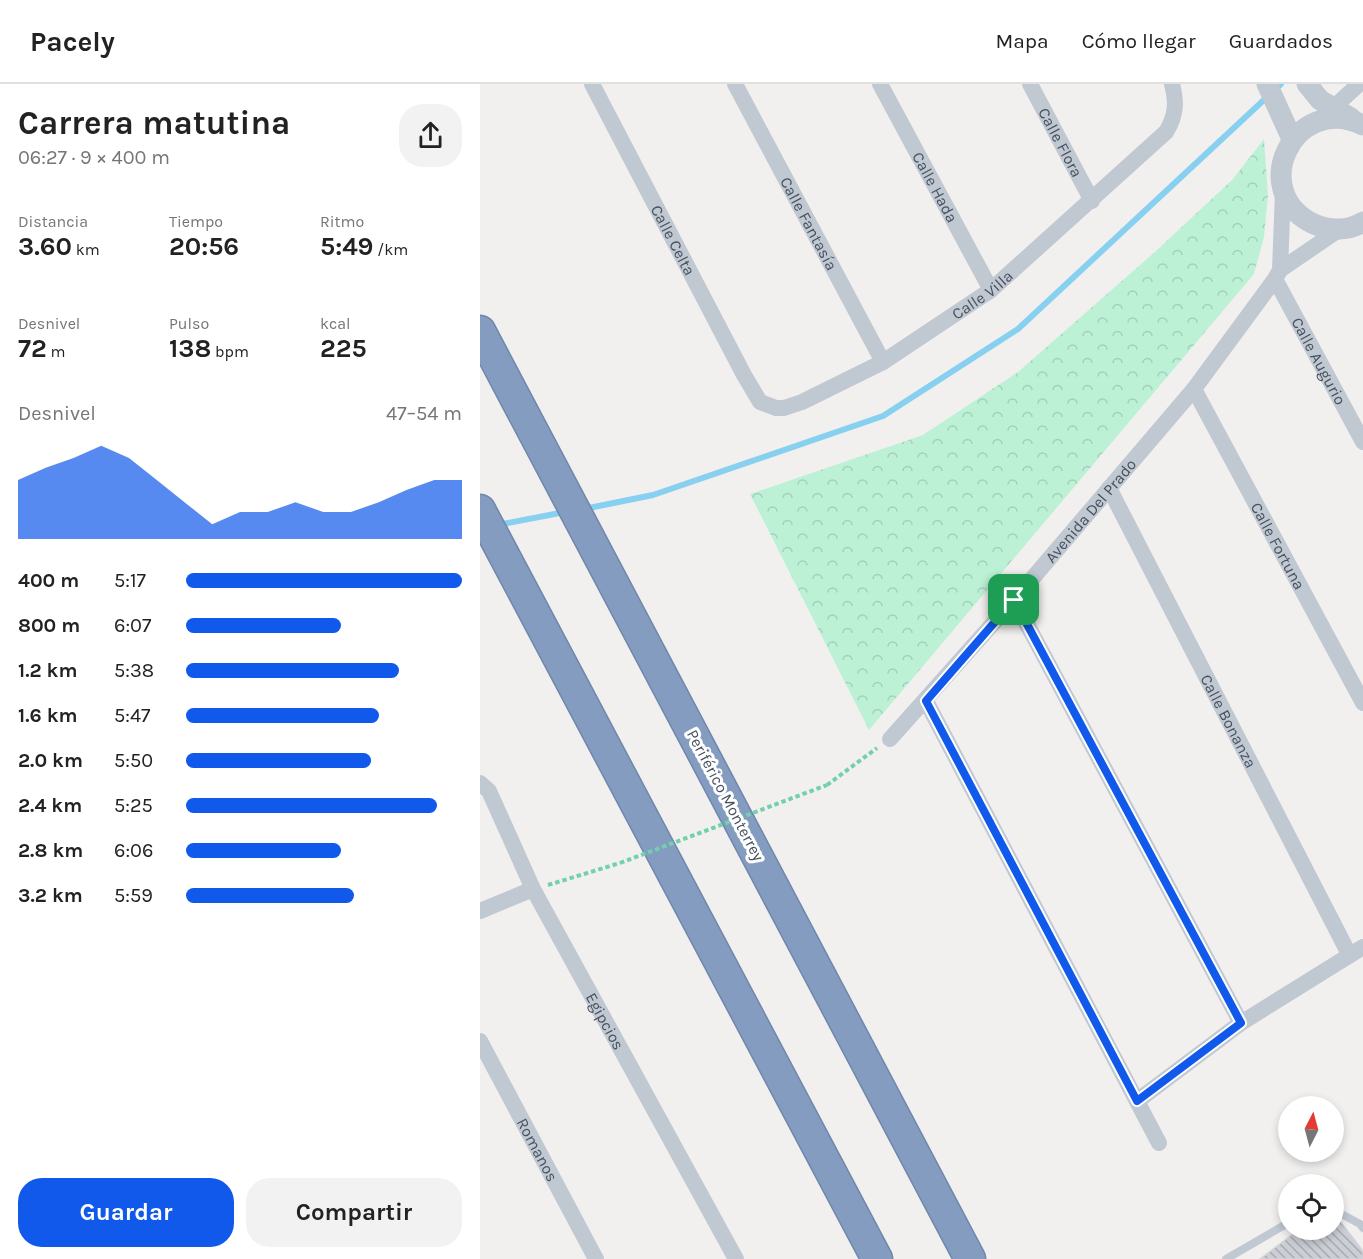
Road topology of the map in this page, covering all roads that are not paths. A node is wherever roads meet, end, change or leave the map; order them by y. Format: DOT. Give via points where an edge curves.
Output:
graph roads {
  1 [pos="592,84"];
  2 [pos="735,84"];
  3 [pos="880,84"];
  4 [pos="1030,84"];
  5 [pos="1172,84"];
  6 [pos="1267,84"];
  7 [pos="1359,84"];
  8 [pos="1320,97"];
  9 [pos="1358,122"];
  10 [pos="1289,133"];
  11 [pos="1283,191"];
  12 [pos="1092,201"];
  13 [pos="1363,222"];
  14 [pos="1340,229"];
  15 [pos="1277,274"];
  16 [pos="991,290"];
  17 [pos="480,331"];
  18 [pos="883,362"];
  19 [pos="1194,389"];
  20 [pos="756,395"];
  21 [pos="1363,442"];
  22 [pos="1109,488"];
  23 [pos="480,510"];
  24 [pos="1014,600"];
  25 [pos="926,701"];
  26 [pos="1363,703"];
  27 [pos="890,739"];
  28 [pos="480,783"];
  29 [pos="533,889"];
  30 [pos="480,911"];
  31 [pos="1356,950"];
  32 [pos="1241,1023"];
  33 [pos="480,1041"];
  34 [pos="1137,1101"];
  35 [pos="1159,1143"];
  36 [pos="1344,1216"];
  37 [pos="1363,1228"];
  38 [pos="1278,1229"];
  39 [pos="596,1259"];
  40 [pos="736,1259"];
  41 [pos="877,1259"];
  42 [pos="970,1259"];
  43 [pos="1226,1259"];
  1 -- 20 [label="street, Calle Celta"];
  2 -- 18 [label="street, Calle Fantasía"];
  3 -- 16 [label="street, Calle Hada"];
  4 -- 12 [label="street, Calle Flora"];
  5 -- 12 [label="street, Calle Villa" via="1174,120 1167,132"];
  6 -- 10 [label="street"];
  7 -- 8 [label="street"];
  8 -- 9 [label="street"];
  9 -- 10 [label="street" via="1320,120"];
  10 -- 11 [label="street" via="1280,172"];
  11 -- 14 [label="street" via="1305,219 1322,227"];
  11 -- 15 [label="street"];
  12 -- 16 [label="street, Calle Villa"];
  13 -- 14 [label="street"];
  14 -- 15 [label="street, Avenida Del Prado"];
  15 -- 19 [label="street, Avenida Del Prado"];
  15 -- 21 [label="street, Calle Augurio"];
  16 -- 18 [label="street, Calle Villa"];
  17 -- 42 [label="highway, Periférico Monterrey"];
  18 -- 20 [label="street, Calle Villa" via="784,408 768,406"];
  19 -- 22 [label="street, Avenida Del Prado"];
  19 -- 26 [label="street, Calle Fortuna"];
  22 -- 24 [label="street, Avenida Del Prado"];
  22 -- 31 [label="street, Calle Bonanza"];
  23 -- 41 [label="highway"];
  24 -- 25 [label="street, Avenida Del Prado"];
  24 -- 32 [label="street"];
  25 -- 27 [label="street, Avenida Del Prado"];
  25 -- 34 [label="street"];
  28 -- 29 [label="street, Egipcios" via="489,791"];
  29 -- 30 [label="street"];
  29 -- 40 [label="street, Egipcios"];
  31 -- 32 [label="street"];
  32 -- 34 [label="street"];
  33 -- 39 [label="street, Romanos"];
  34 -- 35 [label="street"];
  36 -- 37 [label="lane"];
  38 -- 43 [label="lane"];
}
